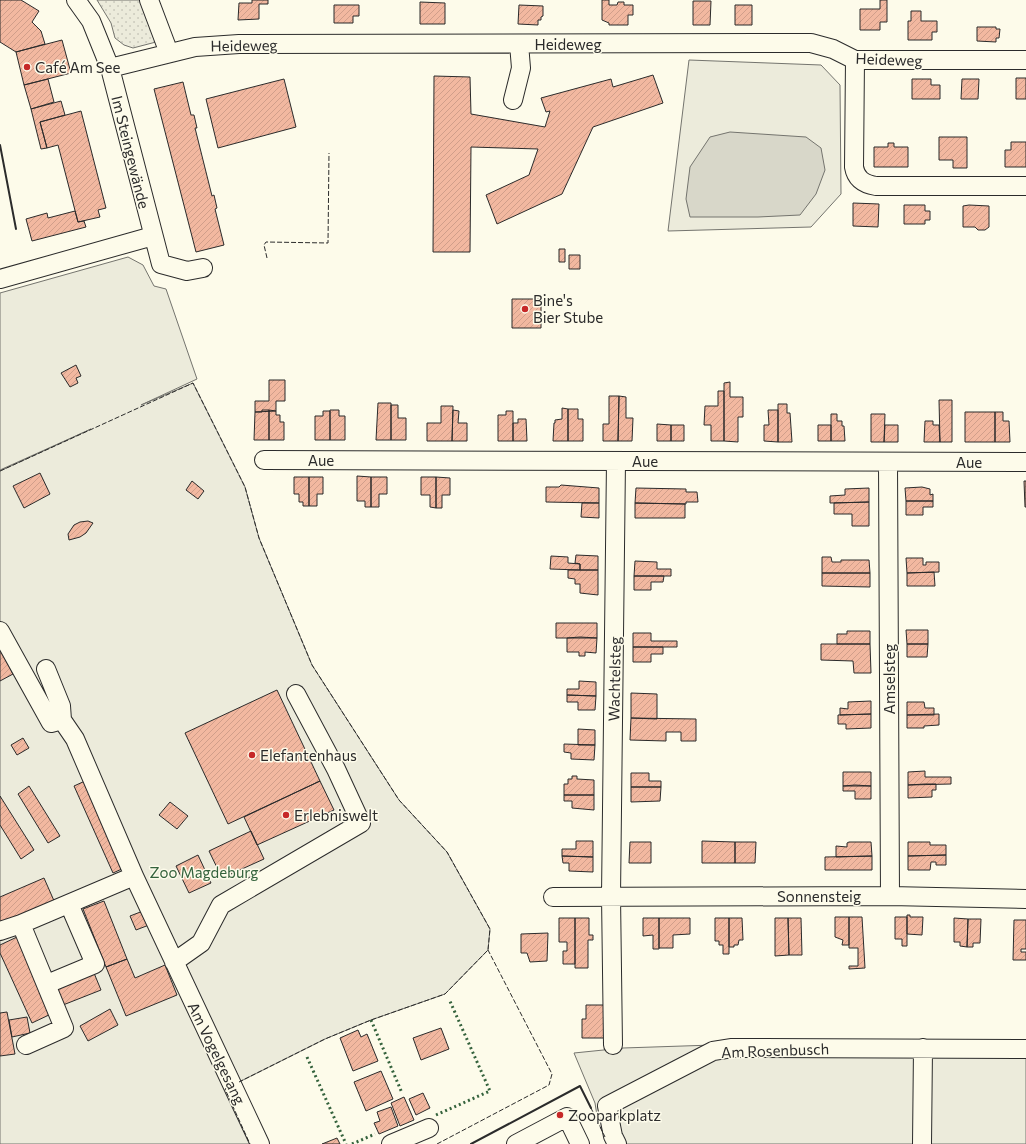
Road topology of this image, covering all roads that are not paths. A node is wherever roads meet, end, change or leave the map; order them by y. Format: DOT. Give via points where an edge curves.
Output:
graph roads {
  1 [pos="76,0"];
  2 [pos="150,0"];
  3 [pos="518,44"];
  4 [pos="169,53"];
  5 [pos="855,60"];
  6 [pos="1026,60"];
  7 [pos="110,68"];
  8 [pos="513,100"];
  9 [pos="1026,186"];
  10 [pos="153,236"];
  11 [pos="203,268"];
  12 [pos="0,280"];
  13 [pos="264,460"];
  14 [pos="616,461"];
  15 [pos="888,462"];
  16 [pos="1026,462"];
  17 [pos="0,631"];
  18 [pos="46,669"];
  19 [pos="296,694"];
  20 [pos="62,720"];
  21 [pos="134,876"];
  22 [pos="612,896"];
  23 [pos="890,896"];
  24 [pos="553,897"];
  25 [pos="1026,899"];
  26 [pos="69,904"];
  27 [pos="21,924"];
  28 [pos="0,931"];
  29 [pos="174,962"];
  30 [pos="47,984"];
  31 [pos="26,1045"];
  32 [pos="613,1045"];
  33 [pos="923,1048"];
  34 [pos="1026,1048"];
  35 [pos="429,1128"];
  36 [pos="260,1144"];
  37 [pos="391,1144"];
  38 [pos="516,1144"];
  39 [pos="580,1144"];
  40 [pos="617,1144"];
  41 [pos="922,1144"];
  1 -- 7 [label="street, Im Steingewände" via="92,21"];
  2 -- 4 [label="street"];
  3 -- 4 [label="street, Heideweg" via="234,44 204,46"];
  3 -- 5 [label="street, Heideweg" via="811,44 833,49"];
  3 -- 8 [label="street" via="521,68"];
  4 -- 7 [label="street, Heideweg"];
  5 -- 6 [label="street, Heideweg"];
  5 -- 9 [label="street" via="854,167 862,182 876,186"];
  7 -- 10 [label="street, Im Steingewände"];
  10 -- 11 [label="street, Im Steingewände" via="161,264 187,271"];
  10 -- 12 [label="street"];
  13 -- 14 [label="street, Aue"];
  14 -- 15 [label="street, Aue"];
  14 -- 22 [label="street, Wachtelsteg"];
  15 -- 16 [label="street, Aue"];
  15 -- 23 [label="street, Amselsteg"];
  17 -- 20 [label="street" via="51,723"];
  18 -- 20 [label="street" via="61,706"];
  19 -- 29 [label="street" via="361,823 221,906 201,942"];
  20 -- 21 [label="street, Am Vogelgesang" via="75,739"];
  21 -- 26 [label="street"];
  21 -- 29 [label="street, Am Vogelgesang"];
  22 -- 23 [label="street, Sonnensteig"];
  22 -- 24 [label="street, Sonnensteig"];
  22 -- 32 [label="street"];
  23 -- 25 [label="street, Sonnensteig"];
  26 -- 27 [label="street"];
  26 -- 30 [label="street" via="94,964"];
  27 -- 28 [label="street"];
  27 -- 30 [label="street"];
  29 -- 36 [label="street, Am Vogelgesang"];
  30 -- 31 [label="street" via="64,1028"];
  33 -- 34 [label="street, Am Rosenbusch"];
  33 -- 40 [label="street, Am Rosenbusch" via="732,1048 713,1052 607,1106"];
  33 -- 41 [label="street"];
  35 -- 37 [label="street"];
  38 -- 39 [label="street" via="567,1117"];
}
